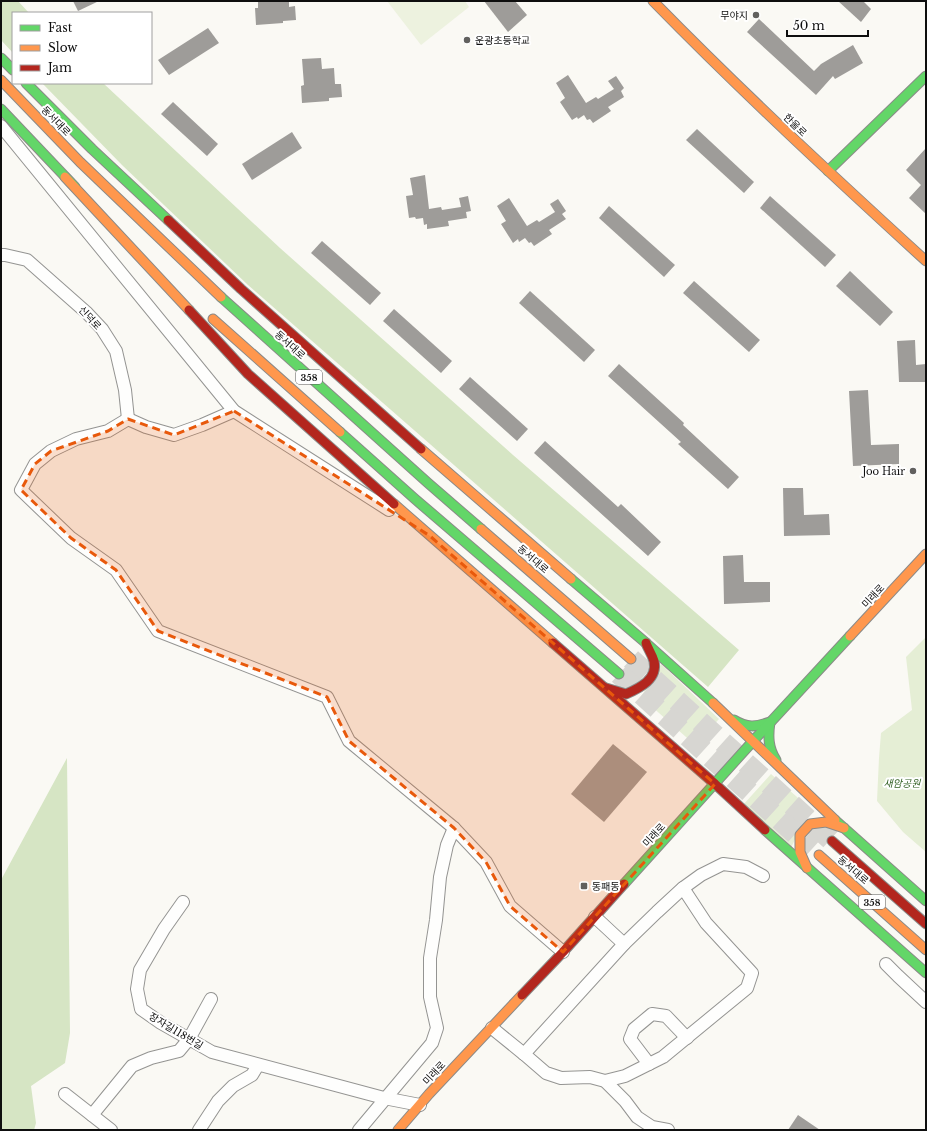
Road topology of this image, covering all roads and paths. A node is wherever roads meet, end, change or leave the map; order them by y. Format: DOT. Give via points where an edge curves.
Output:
graph roads {
  1 [pos="653,1"];
  2 [pos="1,58"];
  3 [pos="12,69"];
  4 [pos="926,76"];
  5 [pos="1,80"];
  6 [pos="27,84"];
  7 [pos="1,109"];
  8 [pos="1,126"];
  9 [pos="828,171"];
  10 [pos="66,177"];
  11 [pos="1,256"];
  12 [pos="926,261"];
  13 [pos="179,286"];
  14 [pos="208,314"];
  15 [pos="234,411"];
  16 [pos="128,419"];
  17 [pos="430,536"];
  18 [pos="926,554"];
  19 [pos="646,643"];
  20 [pos="632,659"];
  21 [pos="619,674"];
  22 [pos="605,688"];
  23 [pos="730,718"];
  24 [pos="770,722"];
  25 [pos="754,740"];
  26 [pos="780,766"];
  27 [pos="715,784"];
  28 [pos="454,828"];
  29 [pos="844,828"];
  30 [pos="832,841"];
  31 [pos="819,855"];
  32 [pos="807,868"];
  33 [pos="763,876"];
  34 [pos="683,888"];
  35 [pos="926,901"];
  36 [pos="183,902"];
  37 [pos="595,917"];
  38 [pos="926,924"];
  39 [pos="624,944"];
  40 [pos="926,950"];
  41 [pos="563,952"];
  42 [pos="886,964"];
  43 [pos="926,973"];
  44 [pos="211,999"];
  45 [pos="926,1002"];
  46 [pos="492,1028"];
  47 [pos="687,1038"];
  48 [pos="189,1039"];
  49 [pos="524,1054"];
  50 [pos="649,1064"];
  51 [pos="258,1065"];
  52 [pos="605,1081"];
  53 [pos="65,1094"];
  54 [pos="384,1098"];
  55 [pos="420,1105"];
  56 [pos="92,1115"];
  57 [pos="107,1129"];
  58 [pos="199,1130"];
  59 [pos="359,1130"];
  60 [pos="398,1130"];
  61 [pos="668,1130"];
  1 -- 9 [label="main road, 한울로"];
  2 -- 3 [label="main road"];
  4 -- 9 [label="main road"];
  5 -- 20 [label="main road, 동서대로 / 358" via="80,162 227,303"];
  6 -- 19 [label="main road" via="241,289 442,468"];
  7 -- 10 [label="main road"];
  8 -- 15 [label="street"];
  9 -- 12 [label="main road, 한울로"];
  10 -- 13 [label="main road"];
  10 -- 17 [label="main road" via="248,374"];
  11 -- 16 [label="street, 신덕로" via="27,260 102,329 116,351 125,390"];
  14 -- 21 [label="main road, 358" via="415,499"];
  15 -- 16 [label="street" via="174,435"];
  15 -- 17 [label="street"];
  16 -- 28 [label="street" via="108,431 76,439 51,451 35,464 21,490 71,538 116,570 158,631 327,697 349,741"];
  17 -- 22 [label="main road"];
  18 -- 24 [label="main road, 미래로"];
  19 -- 22 [label="main road" via="654,662 651,676 642,687 626,694"];
  19 -- 23 [label="main road"];
  22 -- 27 [label="main road"];
  23 -- 24 [label="main road" via="749,727"];
  23 -- 25 [label="main road"];
  24 -- 25 [label="main road, 미래로"];
  24 -- 26 [label="main road" via="769,746 772,756"];
  25 -- 26 [label="main road"];
  25 -- 27 [label="main road, 미래로"];
  26 -- 29 [label="main road"];
  27 -- 32 [label="main road"];
  27 -- 37 [label="main road, 미래로"];
  28 -- 41 [label="street" via="486,862 510,906"];
  28 -- 54 [label="street" via="447,845 440,877 430,958 430,997 437,1028 432,1043"];
  29 -- 32 [label="main road" via="826,822 810,824 800,835 800,852"];
  29 -- 35 [label="main road"];
  30 -- 38 [label="main road, 동서대로 / 358"];
  31 -- 40 [label="main road, 동서대로 / 358"];
  32 -- 43 [label="main road"];
  33 -- 34 [label="street" via="746,866 723,864 701,874"];
  34 -- 39 [label="street"];
  34 -- 47 [label="street" via="706,923 752,973 747,988"];
  36 -- 48 [label="street, 장자길118번길" via="140,970 137,989 141,1009"];
  37 -- 39 [label="street"];
  37 -- 41 [label="main road, 미래로"];
  39 -- 49 [label="street"];
  41 -- 46 [label="main road, 미래로"];
  42 -- 45 [label="street"];
  44 -- 48 [label="street"];
  46 -- 49 [label="street"];
  46 -- 55 [label="main road, 미래로"];
  47 -- 50 [label="street" via="663,1057"];
  47 -- 50 [label="street" via="666,1016 652,1014 634,1029 630,1039"];
  48 -- 51 [label="street, 장자길118번길" via="212,1052"];
  48 -- 56 [label="street" via="179,1051 132,1066"];
  49 -- 52 [label="street" via="546,1074 561,1078 590,1077"];
  50 -- 52 [label="street" via="625,1076"];
  51 -- 54 [label="street, 장자길118번길"];
  51 -- 58 [label="street" via="252,1075 233,1086 218,1101"];
  52 -- 61 [label="street" via="637,1117 652,1127"];
  53 -- 56 [label="street"];
  54 -- 55 [label="street, 장자길118번길"];
  54 -- 59 [label="street"];
  55 -- 60 [label="main road, 미래로"];
  56 -- 57 [label="street"];
}
